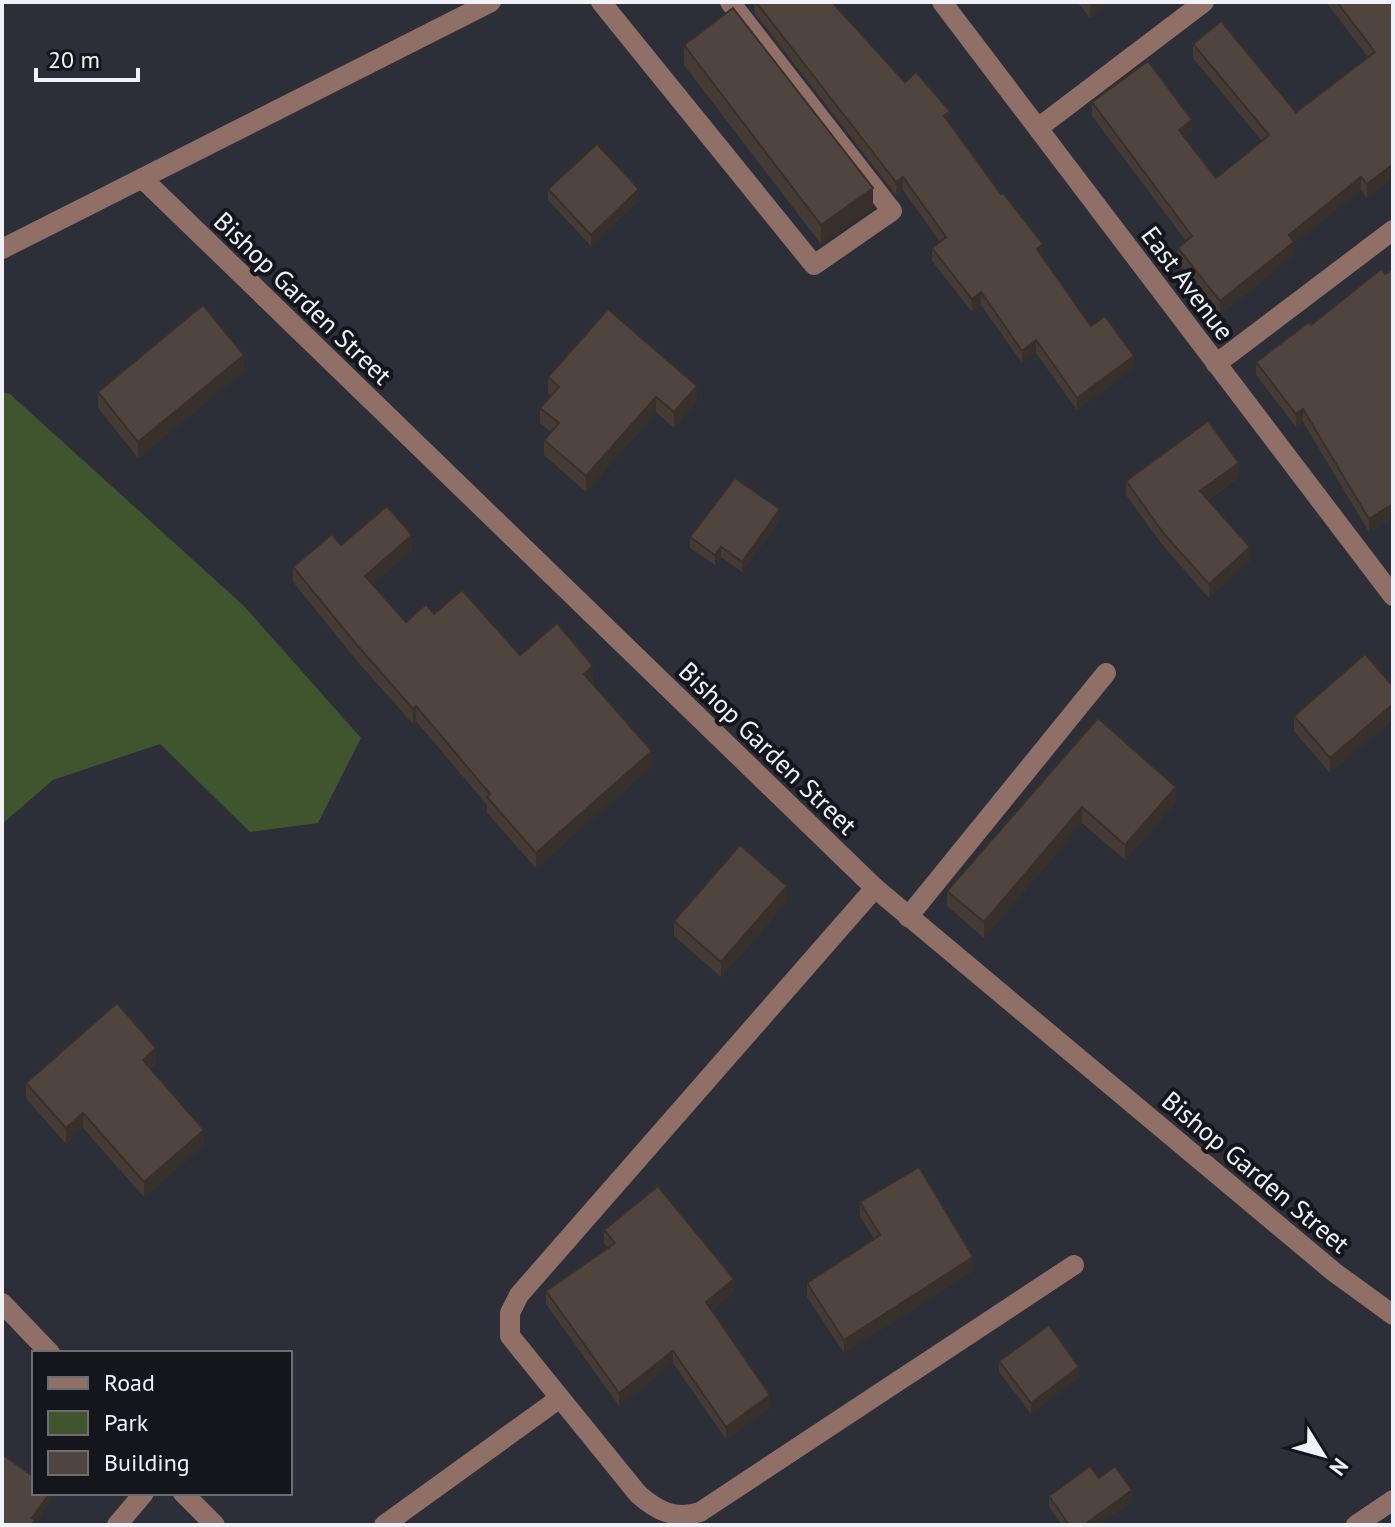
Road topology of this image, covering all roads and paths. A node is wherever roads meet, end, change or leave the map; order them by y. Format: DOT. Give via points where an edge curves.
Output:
graph roads {
  1 [pos="491,2"];
  2 [pos="601,2"];
  3 [pos="730,2"];
  4 [pos="942,2"];
  5 [pos="1204,2"];
  6 [pos="1038,128"];
  7 [pos="143,179"];
  8 [pos="1393,230"];
  9 [pos="2,249"];
  10 [pos="1216,364"];
  11 [pos="1393,596"];
  12 [pos="1106,673"];
  13 [pos="875,888"];
  14 [pos="908,917"];
  15 [pos="1074,1265"];
  16 [pos="2,1303"];
  17 [pos="1393,1315"];
  18 [pos="48,1351"];
  19 [pos="560,1398"];
  20 [pos="142,1495"];
  21 [pos="185,1495"];
  22 [pos="1393,1500"];
  23 [pos="121,1520"];
  24 [pos="678,1521"];
  25 [pos="215,1525"];
  26 [pos="384,1525"];
  27 [pos="1356,1525"];
  1 -- 7 [label="street"];
  2 -- 3 [label="street" via="814,265 892,211"];
  4 -- 6 [label="street, East Avenue"];
  5 -- 6 [label="street"];
  6 -- 10 [label="street, East Avenue"];
  7 -- 9 [label="street"];
  7 -- 13 [label="street, Bishop Garden Street"];
  8 -- 10 [label="street"];
  10 -- 11 [label="street, East Avenue"];
  12 -- 14 [label="street"];
  13 -- 14 [label="street, Bishop Garden Street"];
  13 -- 19 [label="street" via="513,1305 510,1336"];
  14 -- 17 [label="street, Bishop Garden Street" via="1334,1272"];
  15 -- 24 [label="street" via="700,1512"];
  16 -- 18 [label="street"];
  19 -- 24 [label="street" via="638,1494"];
  19 -- 26 [label="street"];
  20 -- 23 [label="street"];
  21 -- 25 [label="street"];
  22 -- 27 [label="street"];
}
